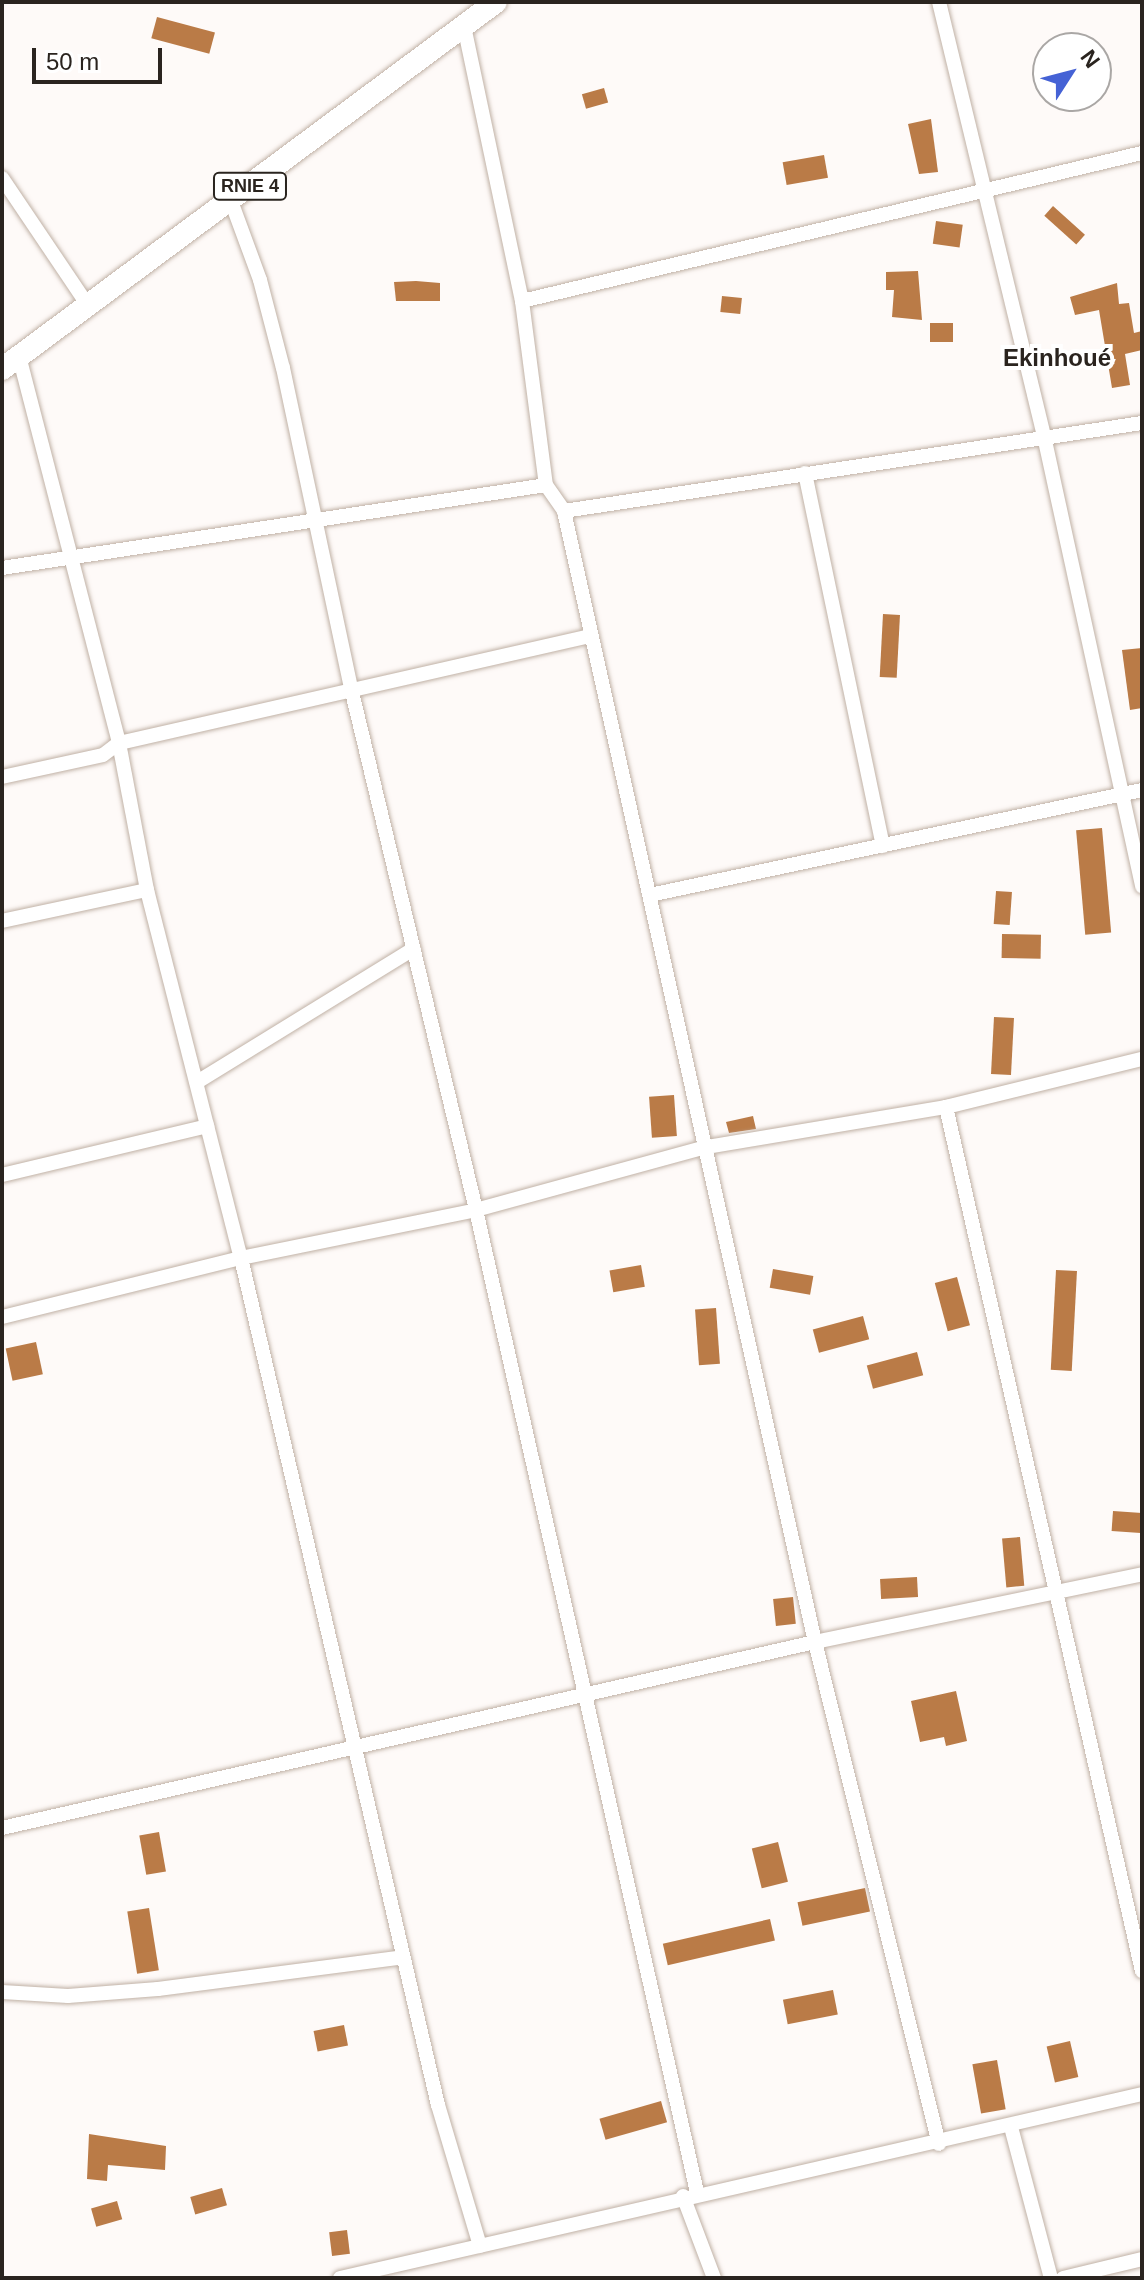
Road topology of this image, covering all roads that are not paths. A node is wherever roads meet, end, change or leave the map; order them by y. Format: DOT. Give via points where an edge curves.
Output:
graph roads {
  1 [pos="496,2"];
  2 [pos="939,2"];
  3 [pos="464,26"];
  4 [pos="1142,153"];
  5 [pos="2,178"];
  6 [pos="987,190"];
  7 [pos="231,201"];
  8 [pos="522,301"];
  9 [pos="87,304"];
  10 [pos="10,362"];
  11 [pos="1142,423"];
  12 [pos="1044,436"];
  13 [pos="805,473"];
  14 [pos="546,485"];
  15 [pos="564,511"];
  16 [pos="317,523"];
  17 [pos="71,559"];
  18 [pos="2,568"];
  19 [pos="591,636"];
  20 [pos="351,688"];
  21 [pos="119,743"];
  22 [pos="2,777"];
  23 [pos="1142,790"];
  24 [pos="1121,795"];
  25 [pos="883,846"];
  26 [pos="1142,886"];
  27 [pos="147,890"];
  28 [pos="650,895"];
  29 [pos="2,921"];
  30 [pos="413,949"];
  31 [pos="1142,1059"];
  32 [pos="197,1082"];
  33 [pos="946,1107"];
  34 [pos="207,1126"];
  35 [pos="707,1147"];
  36 [pos="2,1175"];
  37 [pos="476,1210"];
  38 [pos="241,1258"];
  39 [pos="2,1317"];
  40 [pos="1142,1574"];
  41 [pos="1052,1593"];
  42 [pos="815,1642"];
  43 [pos="585,1698"];
  44 [pos="352,1749"];
  45 [pos="2,1828"];
  46 [pos="403,1957"];
  47 [pos="1142,1971"];
  48 [pos="2,1992"];
  49 [pos="1142,2094"];
  50 [pos="1011,2127"];
  51 [pos="939,2144"];
  52 [pos="690,2194"];
  53 [pos="480,2246"];
  54 [pos="1142,2259"];
  55 [pos="340,2278"];
  56 [pos="714,2278"];
  57 [pos="1051,2278"];
  58 [pos="1063,2278"];
  1 -- 3 [label="main road, RNIE 4"];
  2 -- 6 [label="street"];
  3 -- 7 [label="main road, RNIE 4"];
  3 -- 8 [label="street"];
  4 -- 6 [label="street"];
  5 -- 9 [label="street"];
  6 -- 8 [label="street"];
  6 -- 12 [label="street"];
  7 -- 9 [label="main road, RNIE 4"];
  7 -- 16 [label="street" via="264,294"];
  8 -- 14 [label="street"];
  9 -- 10 [label="main road, RNIE 4"];
  10 -- 17 [label="street"];
  11 -- 12 [label="street"];
  12 -- 13 [label="street"];
  12 -- 24 [label="street"];
  13 -- 15 [label="street"];
  13 -- 25 [label="street"];
  14 -- 15 [label="street"];
  14 -- 16 [label="street"];
  15 -- 19 [label="street"];
  16 -- 17 [label="street"];
  16 -- 20 [label="street"];
  17 -- 18 [label="street"];
  17 -- 21 [label="street"];
  19 -- 20 [label="street"];
  19 -- 28 [label="street"];
  20 -- 21 [label="street"];
  20 -- 30 [label="street"];
  21 -- 22 [label="street" via="103,755"];
  21 -- 27 [label="street"];
  23 -- 24 [label="street"];
  24 -- 25 [label="street"];
  24 -- 26 [label="street"];
  25 -- 28 [label="street"];
  27 -- 29 [label="street"];
  27 -- 32 [label="street"];
  28 -- 35 [label="street"];
  30 -- 32 [label="street"];
  30 -- 37 [label="street"];
  31 -- 33 [label="street"];
  32 -- 34 [label="street"];
  33 -- 35 [label="street"];
  33 -- 41 [label="street"];
  34 -- 36 [label="street"];
  34 -- 38 [label="street"];
  35 -- 37 [label="street"];
  35 -- 42 [label="street"];
  37 -- 38 [label="street"];
  37 -- 43 [label="street"];
  38 -- 39 [label="street"];
  38 -- 44 [label="street"];
  40 -- 41 [label="street"];
  41 -- 42 [label="street"];
  41 -- 47 [label="street"];
  42 -- 43 [label="street"];
  42 -- 51 [label="street"];
  43 -- 44 [label="street"];
  43 -- 52 [label="street"];
  44 -- 45 [label="street"];
  44 -- 46 [label="street"];
  46 -- 48 [label="street" via="158,1989 68,1996"];
  46 -- 53 [label="street" via="438,2105"];
  49 -- 50 [label="street"];
  50 -- 51 [label="street"];
  50 -- 57 [label="street"];
  51 -- 52 [label="street"];
  52 -- 53 [label="street"];
  52 -- 56 [label="street"];
  53 -- 55 [label="street"];
  54 -- 58 [label="street"];
}
